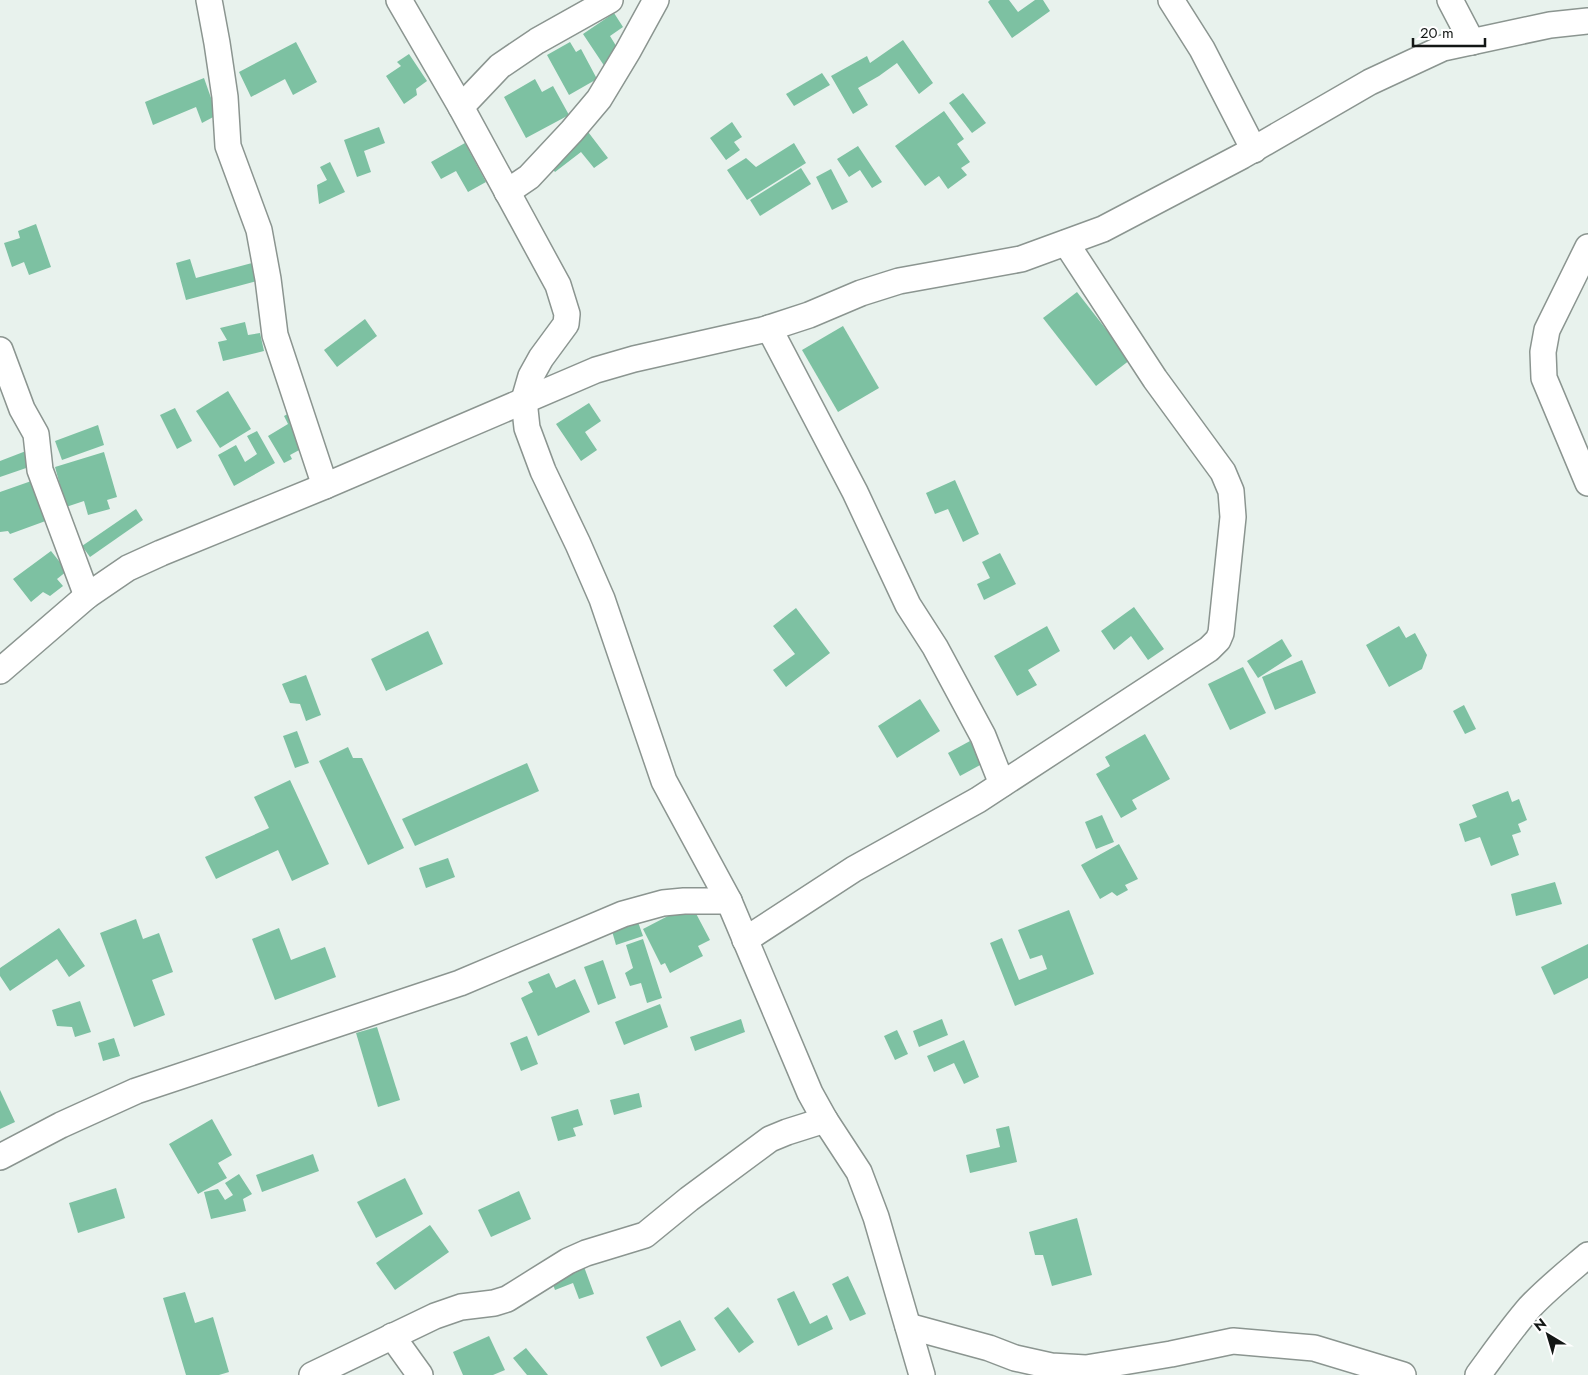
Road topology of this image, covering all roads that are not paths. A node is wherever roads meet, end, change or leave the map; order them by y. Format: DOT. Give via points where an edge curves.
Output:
graph roads {
  1 [pos="210,0"];
  2 [pos="399,0"];
  3 [pos="610,0"];
  4 [pos="656,0"];
  5 [pos="1171,0"];
  6 [pos="1450,0"];
  7 [pos="1588,21"];
  8 [pos="1472,42"];
  9 [pos="462,107"];
  10 [pos="1254,150"];
  11 [pos="507,192"];
  12 [pos="1066,243"];
  13 [pos="1588,247"];
  14 [pos="769,328"];
  15 [pos="0,350"];
  16 [pos="524,400"];
  17 [pos="1588,483"];
  18 [pos="325,486"];
  19 [pos="87,596"];
  20 [pos="0,671"];
  21 [pos="1002,784"];
  22 [pos="728,901"];
  23 [pos="745,940"];
  24 [pos="825,1120"];
  25 [pos="0,1157"];
  26 [pos="1588,1255"];
  27 [pos="908,1326"];
  28 [pos="392,1336"];
  29 [pos="312,1375"];
  30 [pos="420,1375"];
  31 [pos="922,1375"];
  32 [pos="1403,1375"];
  33 [pos="1478,1375"];
  1 -- 18 [label="street" via="225,97 228,146 259,230 275,335"];
  2 -- 9 [label="street"];
  3 -- 9 [label="street" via="500,66"];
  4 -- 11 [label="street" via="599,99 529,177"];
  5 -- 10 [label="street" via="1202,49"];
  6 -- 8 [label="street"];
  7 -- 8 [label="street" via="1550,25"];
  8 -- 10 [label="street" via="1443,48 1400,67"];
  9 -- 11 [label="street"];
  10 -- 12 [label="street" via="1102,229"];
  11 -- 16 [label="street" via="558,285 567,314 566,324 531,376"];
  12 -- 14 [label="street" via="1012,261 899,281"];
  12 -- 21 [label="street" via="1155,379 1223,472 1231,491 1233,517 1221,633 1209,649"];
  13 -- 17 [label="street" via="1547,330 1543,352 1544,378"];
  14 -- 16 [label="street" via="596,370"];
  14 -- 21 [label="street" via="855,492 908,604 983,736"];
  15 -- 19 [label="street" via="22,409 36,434 40,470"];
  16 -- 18 [label="street"];
  16 -- 22 [label="street" via="527,428 543,471 602,599 664,782"];
  18 -- 19 [label="street" via="144,560"];
  19 -- 20 [label="street"];
  21 -- 23 [label="street" via="854,869"];
  22 -- 23 [label="street"];
  22 -- 25 [label="street" via="663,903 623,914 460,983 136,1091"];
  23 -- 24 [label="street" via="810,1093"];
  24 -- 27 [label="street" via="859,1172 876,1217"];
  24 -- 28 [label="street" via="770,1139 645,1235 568,1261 507,1299 461,1307"];
  26 -- 33 [label="street" via="1531,1306"];
  27 -- 31 [label="street"];
  27 -- 32 [label="street" via="1050,1366 1086,1368 1233,1341 1314,1348"];
  28 -- 29 [label="street"];
  28 -- 30 [label="street"];
}
